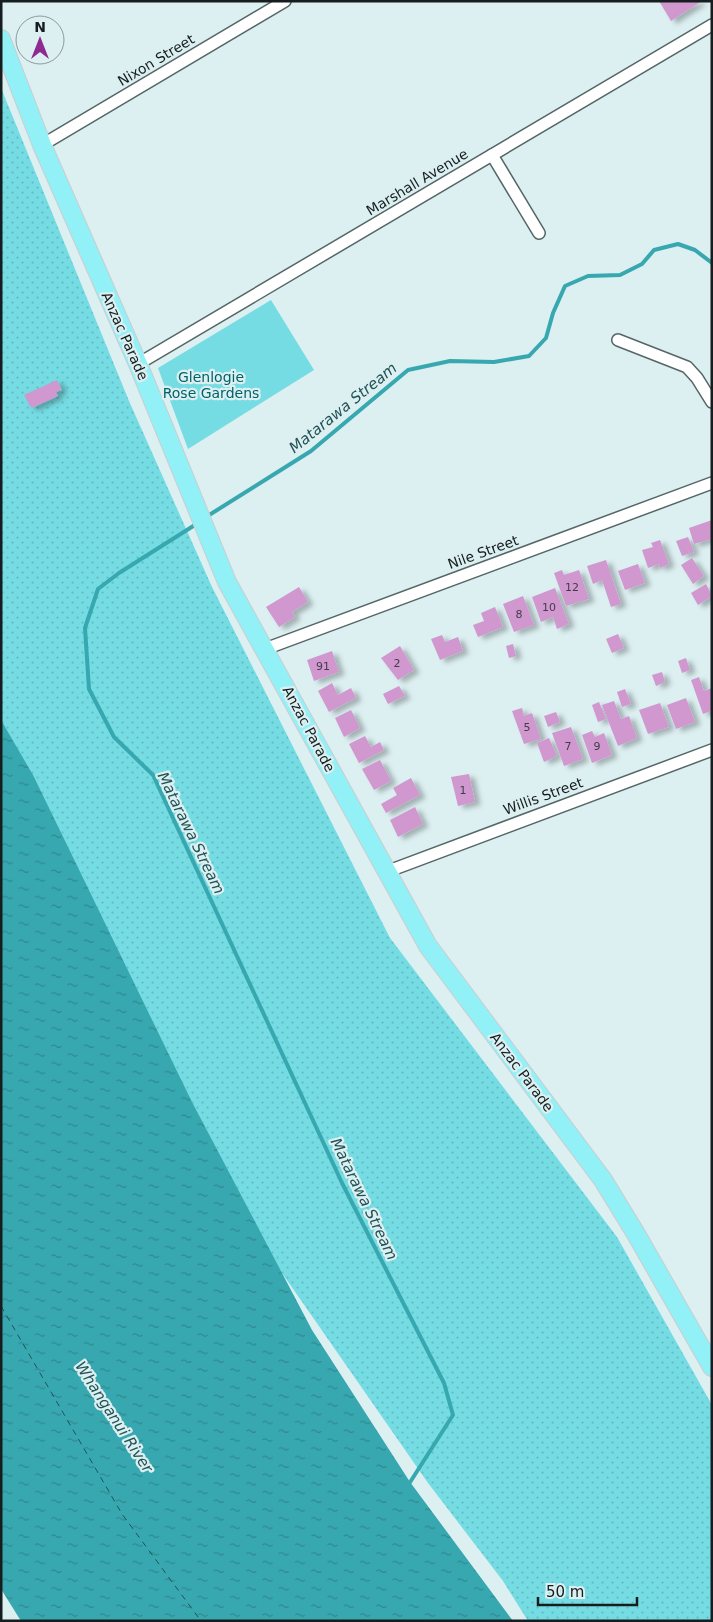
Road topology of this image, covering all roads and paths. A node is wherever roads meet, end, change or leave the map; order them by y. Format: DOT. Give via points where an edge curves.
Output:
graph roads {
  1 [pos="285,1"];
  2 [pos="712,25"];
  3 [pos="1,39"];
  4 [pos="42,145"];
  5 [pos="492,155"];
  6 [pos="539,233"];
  7 [pos="618,340"];
  8 [pos="138,364"];
  9 [pos="712,402"];
  10 [pos="712,483"];
  11 [pos="266,649"];
  12 [pos="712,750"];
  13 [pos="386,872"];
  14 [pos="712,1367"];
  1 -- 4 [label="street, Nixon Street"];
  2 -- 5 [label="street, Marshall Avenue"];
  3 -- 4 [label="main road, Anzac Parade"];
  4 -- 8 [label="main road, Anzac Parade"];
  5 -- 6 [label="street"];
  5 -- 8 [label="street, Marshall Avenue"];
  7 -- 9 [label="street" via="687,367"];
  8 -- 11 [label="main road, Anzac Parade" via="228,582"];
  10 -- 11 [label="street, Nile Street"];
  11 -- 13 [label="main road, Anzac Parade"];
  12 -- 13 [label="street, Willis Street"];
  13 -- 14 [label="main road, Anzac Parade" via="448,976 603,1180"];
}
